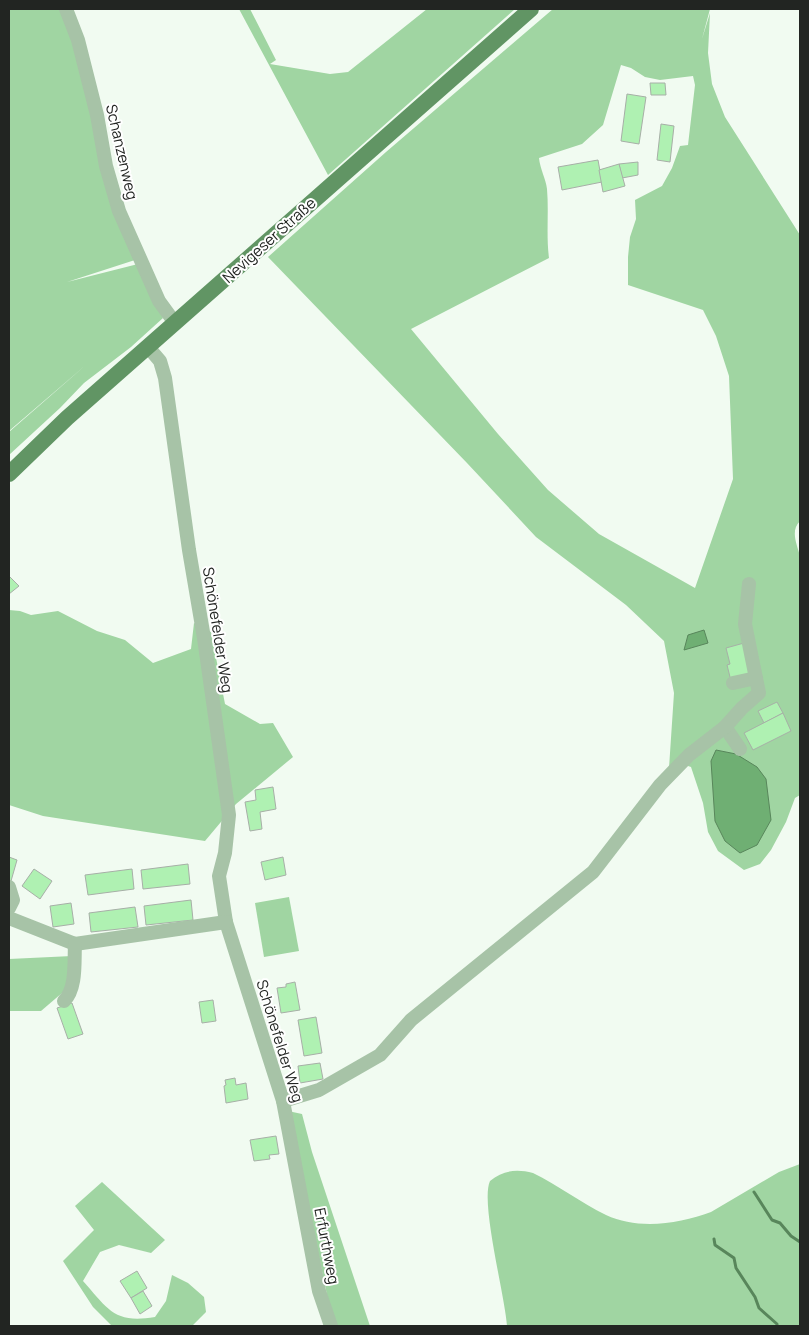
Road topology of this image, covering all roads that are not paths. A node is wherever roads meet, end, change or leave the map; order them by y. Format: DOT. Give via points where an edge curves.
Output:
graph roads {
  1 [pos="66,9"];
  2 [pos="531,9"];
  3 [pos="175,323"];
  4 [pos="148,347"];
  5 [pos="9,474"];
  6 [pos="749,584"];
  7 [pos="756,678"];
  8 [pos="742,708"];
  9 [pos="725,727"];
  10 [pos="740,749"];
  11 [pos="9,887"];
  12 [pos="9,908"];
  13 [pos="9,918"];
  14 [pos="226,922"];
  15 [pos="74,944"];
  16 [pos="64,1001"];
  17 [pos="283,1101"];
  18 [pos="296,1171"];
  19 [pos="331,1326"];
  1 -- 3 [label="street, Schanzenweg" via="78,40 119,211 160,301"];
  2 -- 3 [label="main road, Nevigeser Straße"];
  3 -- 4 [label="main road, Nevigeser Straße"];
  4 -- 5 [label="main road, Nevigeser Straße"];
  4 -- 14 [label="street, Schönefelder Weg" via="160,361 165,378 229,814 219,876"];
  6 -- 7 [label="street" via="745,624"];
  7 -- 8 [label="street" via="759,694"];
  7 -- 8 [label="street" via="736,686"];
  8 -- 9 [label="street"];
  9 -- 10 [label="street"];
  9 -- 17 [label="street" via="689,755 660,785 593,872 410,1020 380,1055 319,1090"];
  11 -- 12 [label="street" via="13,900"];
  13 -- 15 [label="street"];
  14 -- 15 [label="street"];
  14 -- 17 [label="street, Schönefelder Weg"];
  15 -- 16 [label="street" via="72,986 70,996"];
  17 -- 18 [label="street, Schönefelder Weg"];
  18 -- 19 [label="street, Erfurthweg" via="319,1290"];
}
